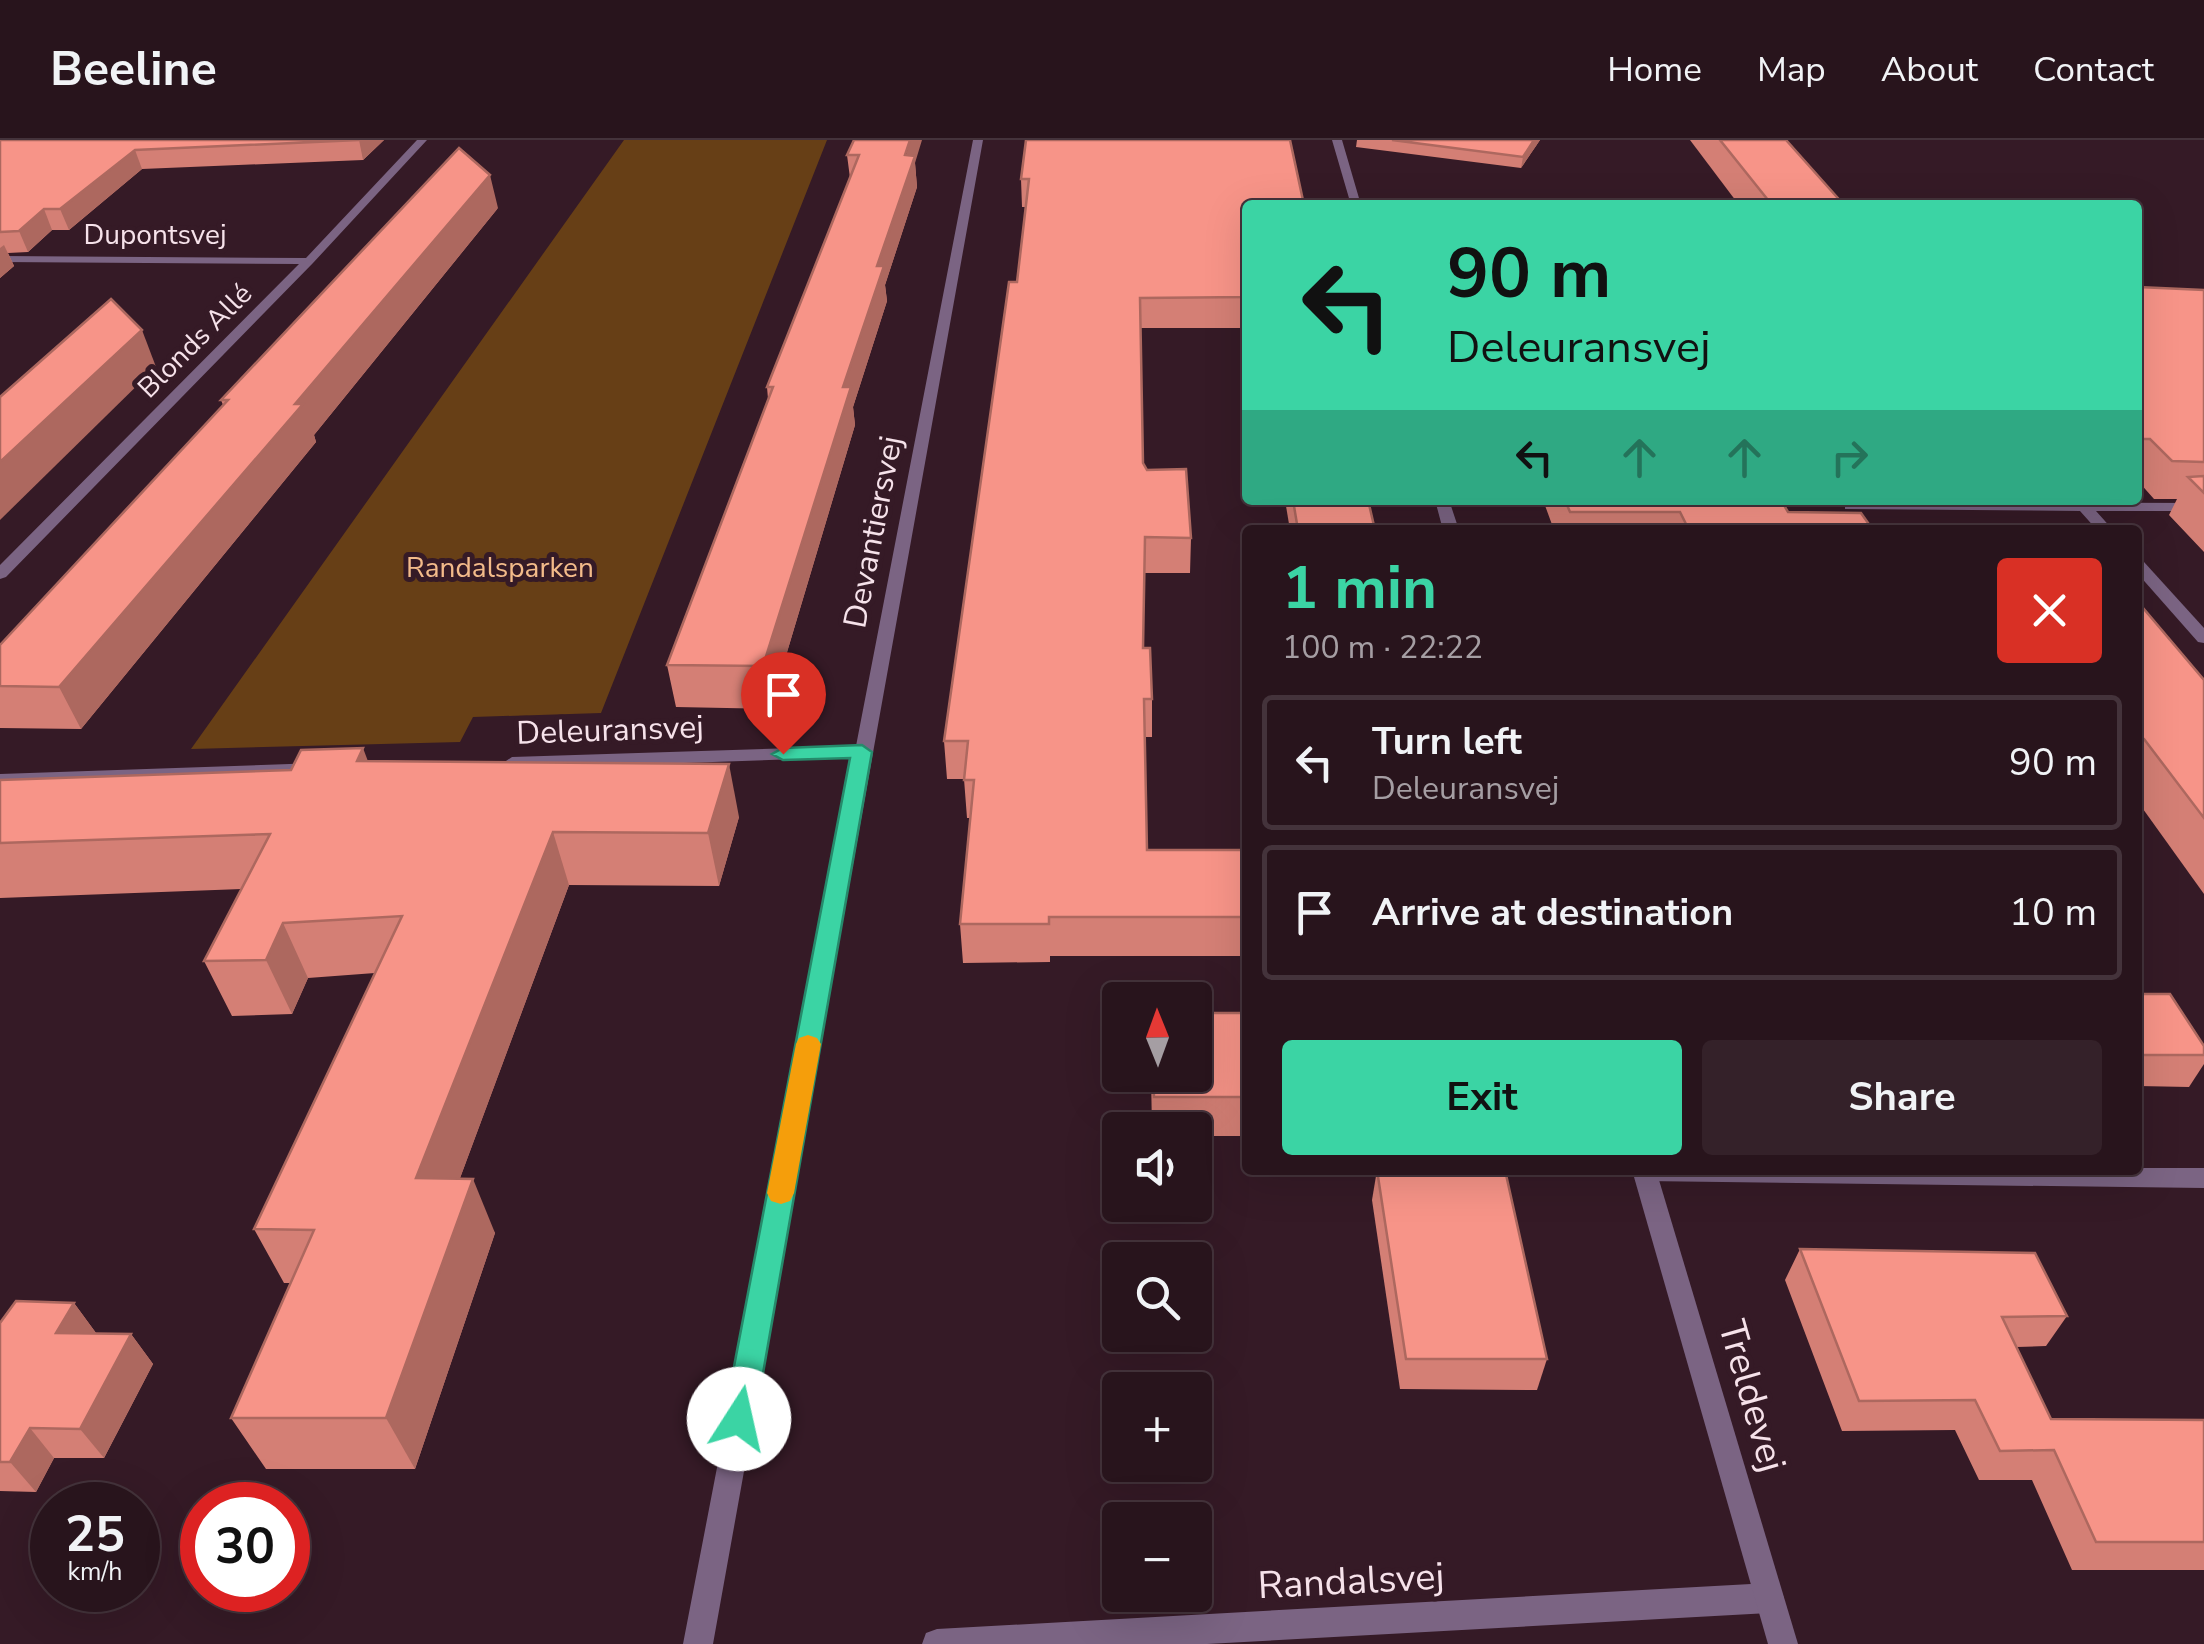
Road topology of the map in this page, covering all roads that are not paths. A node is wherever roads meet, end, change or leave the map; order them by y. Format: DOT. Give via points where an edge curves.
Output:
graph roads {
  1 [pos="422,140"];
  2 [pos="978,140"];
  3 [pos="1336,140"];
  4 [pos="1354,200"];
  5 [pos="0,259"];
  6 [pos="309,261"];
  7 [pos="1850,506"];
  8 [pos="2084,506"];
  9 [pos="2204,507"];
  10 [pos="2101,525"];
  11 [pos="2142,569"];
  12 [pos="0,574"];
  13 [pos="2204,638"];
  14 [pos="862,752"];
  15 [pos="486,764"];
  16 [pos="329,769"];
  17 [pos="0,780"];
  18 [pos="1645,1175"];
  19 [pos="1964,1175"];
  20 [pos="2204,1178"];
  21 [pos="1769,1598"];
  22 [pos="698,1644"];
  23 [pos="937,1644"];
  24 [pos="1783,1644"];
  1 -- 6 [label="street, Blonds Allé"];
  2 -- 14 [label="street, Devantiersvej"];
  3 -- 4 [label="street"];
  5 -- 6 [label="street, Dupontsvej"];
  6 -- 12 [label="street, Blonds Allé"];
  7 -- 8 [label="street"];
  8 -- 9 [label="street"];
  8 -- 10 [label="street"];
  11 -- 13 [label="street"];
  14 -- 15 [label="street, Deleuransvej"];
  14 -- 22 [label="street, Devantiersvej"];
  16 -- 17 [label="street"];
  18 -- 21 [label="street, Treldevej"];
  19 -- 20 [label="street"];
  21 -- 23 [label="street, Randalsvej"];
  21 -- 24 [label="street, Treldevej"];
}
